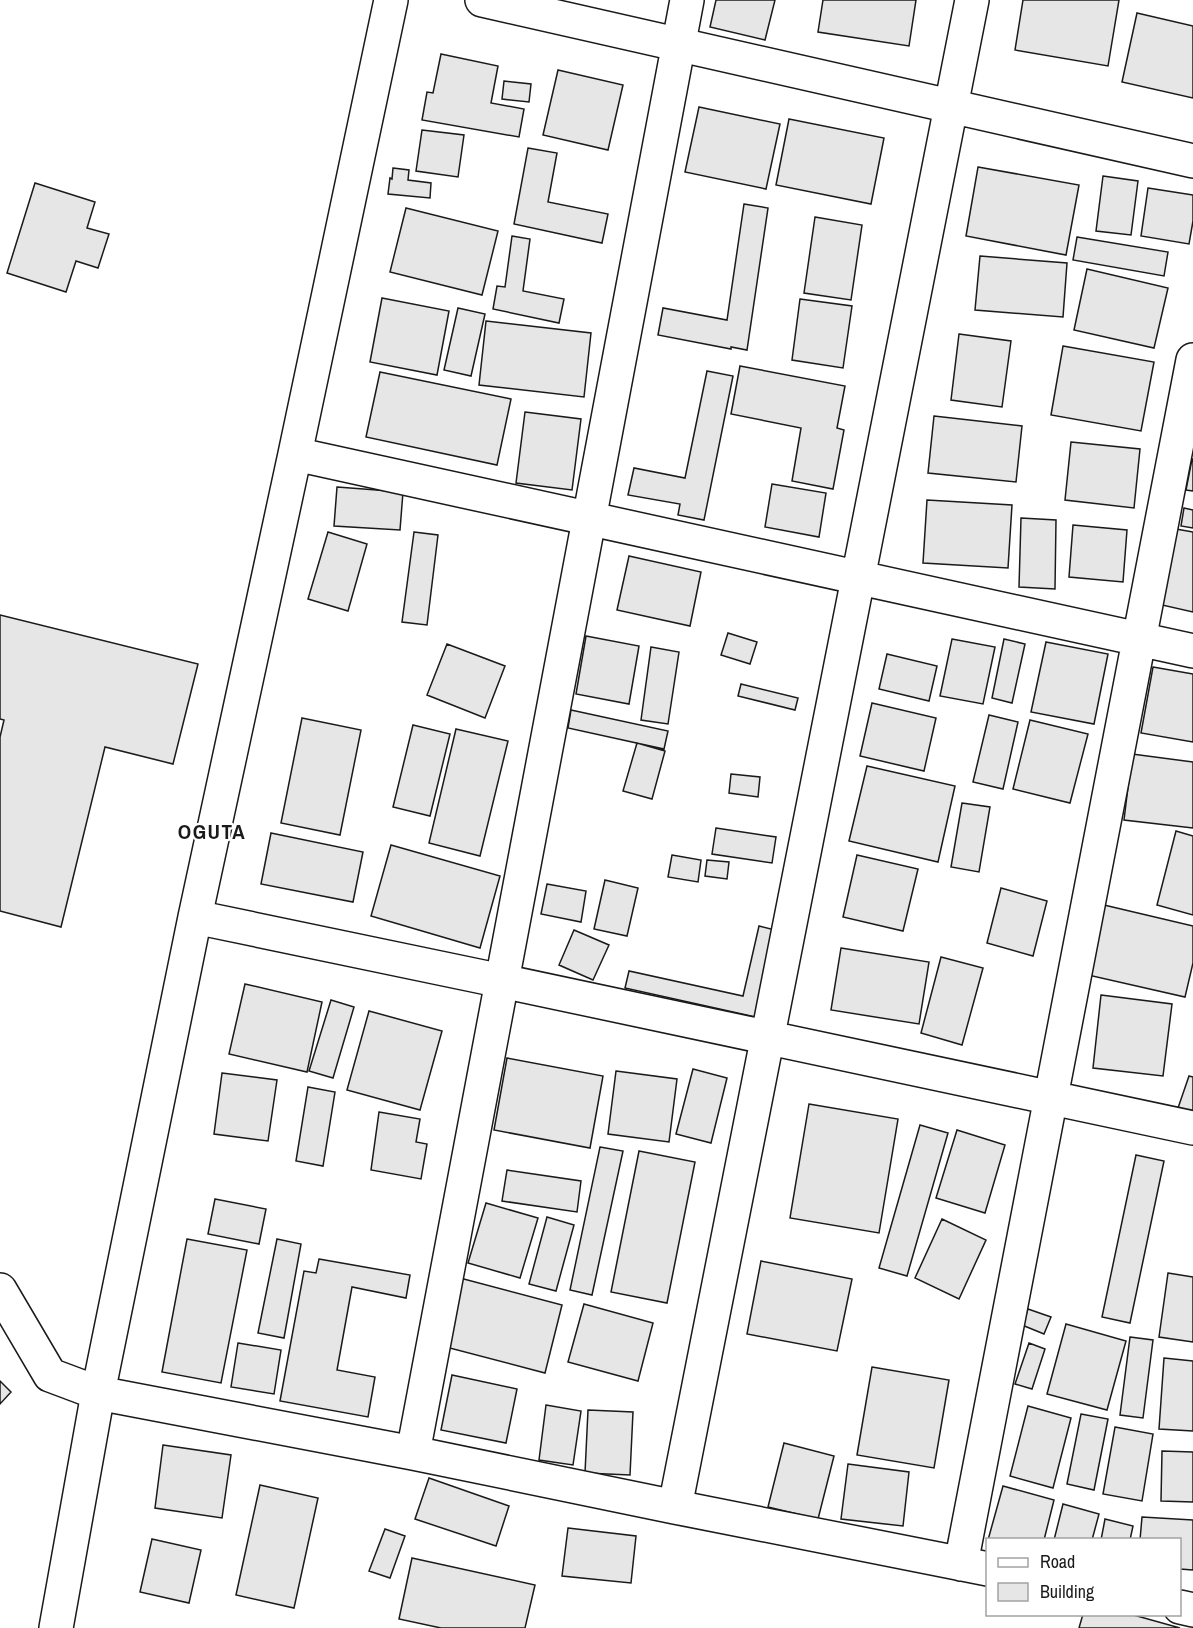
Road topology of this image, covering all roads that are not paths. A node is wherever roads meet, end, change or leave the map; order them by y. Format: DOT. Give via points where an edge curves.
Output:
graph roads {
  1 [pos="391,0"];
  2 [pos="482,0"];
  3 [pos="687,0"];
  4 [pos="972,0"];
  5 [pos="678,45"];
  6 [pos="951,107"];
  7 [pos="1193,162"];
  8 [pos="1193,360"];
  9 [pos="296,454"];
  10 [pos="589,518"];
  11 [pos="858,577"];
  12 [pos="1139,639"];
  13 [pos="1193,651"];
  14 [pos="195,917"];
  15 [pos="502,981"];
  16 [pos="768,1038"];
  17 [pos="1051,1098"];
  18 [pos="1193,1128"];
  19 [pos="0,1290"];
  20 [pos="98,1393"];
  21 [pos="413,1453"];
  22 [pos="675,1507"];
  23 [pos="974,1567"];
  24 [pos="56,1628"];
  1 -- 9 [label="street"];
  2 -- 5 [label="street"];
  3 -- 5 [label="street"];
  4 -- 6 [label="street"];
  5 -- 6 [label="street"];
  5 -- 10 [label="street"];
  6 -- 7 [label="street"];
  6 -- 11 [label="street"];
  8 -- 12 [label="street"];
  9 -- 10 [label="street"];
  9 -- 14 [label="street"];
  10 -- 11 [label="street"];
  10 -- 15 [label="street"];
  11 -- 12 [label="street"];
  11 -- 16 [label="street"];
  12 -- 13 [label="street"];
  12 -- 17 [label="street"];
  14 -- 15 [label="street"];
  14 -- 20 [label="street"];
  15 -- 16 [label="street"];
  15 -- 21 [label="street"];
  16 -- 17 [label="street"];
  16 -- 22 [label="street"];
  17 -- 18 [label="street"];
  17 -- 23 [label="street"];
  19 -- 20 [label="street" via="50,1375"];
  20 -- 21 [label="street"];
  20 -- 24 [label="street"];
  21 -- 22 [label="street"];
  22 -- 23 [label="street"];
}
